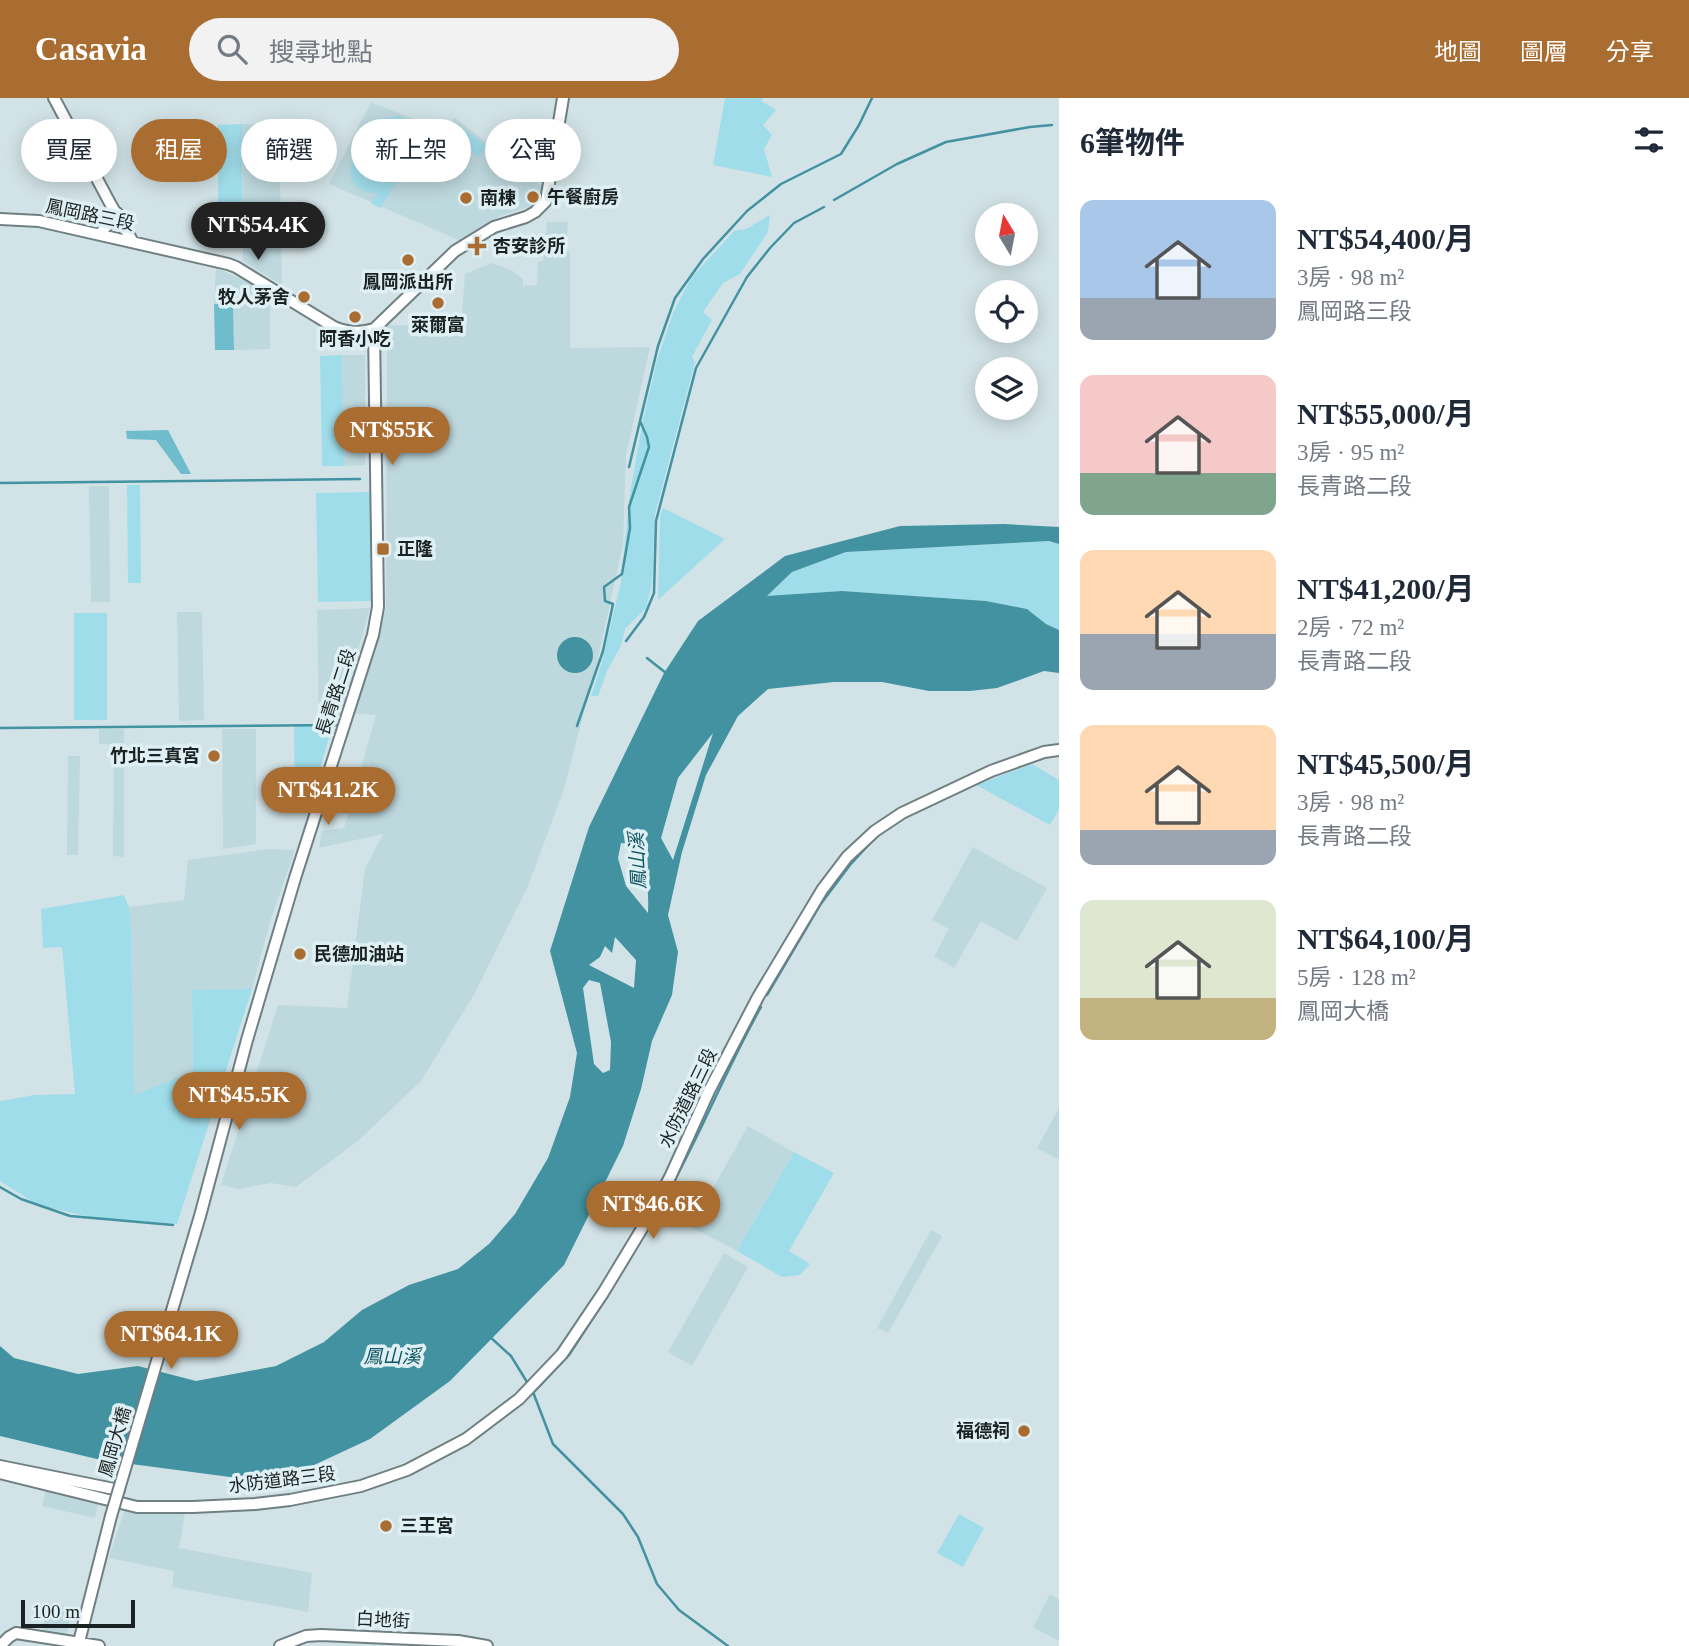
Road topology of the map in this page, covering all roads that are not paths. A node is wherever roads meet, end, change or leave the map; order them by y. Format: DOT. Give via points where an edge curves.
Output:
graph roads {
  1 [pos="54,98"];
  2 [pos="563,98"];
  3 [pos="117,213"];
  4 [pos="0,219"];
  5 [pos="100,234"];
  6 [pos="133,242"];
  7 [pos="374,328"];
  8 [pos="1059,750"];
  9 [pos="200,1216"];
  10 [pos="0,1466"];
  11 [pos="0,1473"];
  12 [pos="119,1490"];
  13 [pos="78,1644"];
  14 [pos="0,1646"];
  15 [pos="99,1646"];
  16 [pos="280,1646"];
  17 [pos="487,1646"];
  1 -- 3 [label="street"];
  2 -- 7 [label="street" via="547,201 536,212 494,227 455,251"];
  3 -- 5 [label="street"];
  3 -- 6 [label="street"];
  4 -- 5 [label="street, 鳳岡路三段" via="39,221"];
  5 -- 6 [label="street, 鳳岡路三段"];
  6 -- 7 [label="street, 鳳岡路三段" via="236,267 344,331"];
  7 -- 9 [label="street, 長青路二段" via="378,607 373,635 295,878"];
  8 -- 11 [label="street, 水防道路三段" via="991,771 902,813 847,857 758,997 652,1212 610,1282 562,1354 519,1399 466,1439 407,1470 361,1486 255,1504 137,1507"];
  9 -- 12 [label="street, 鳳岡大橋, bridge"];
  10 -- 12 [label="street"];
  12 -- 13 [label="street, 鳳岡大橋, bridge"];
  13 -- 14 [label="street" via="16,1633"];
  13 -- 15 [label="street"];
  16 -- 17 [label="street, 白地街" via="321,1635"];
}
